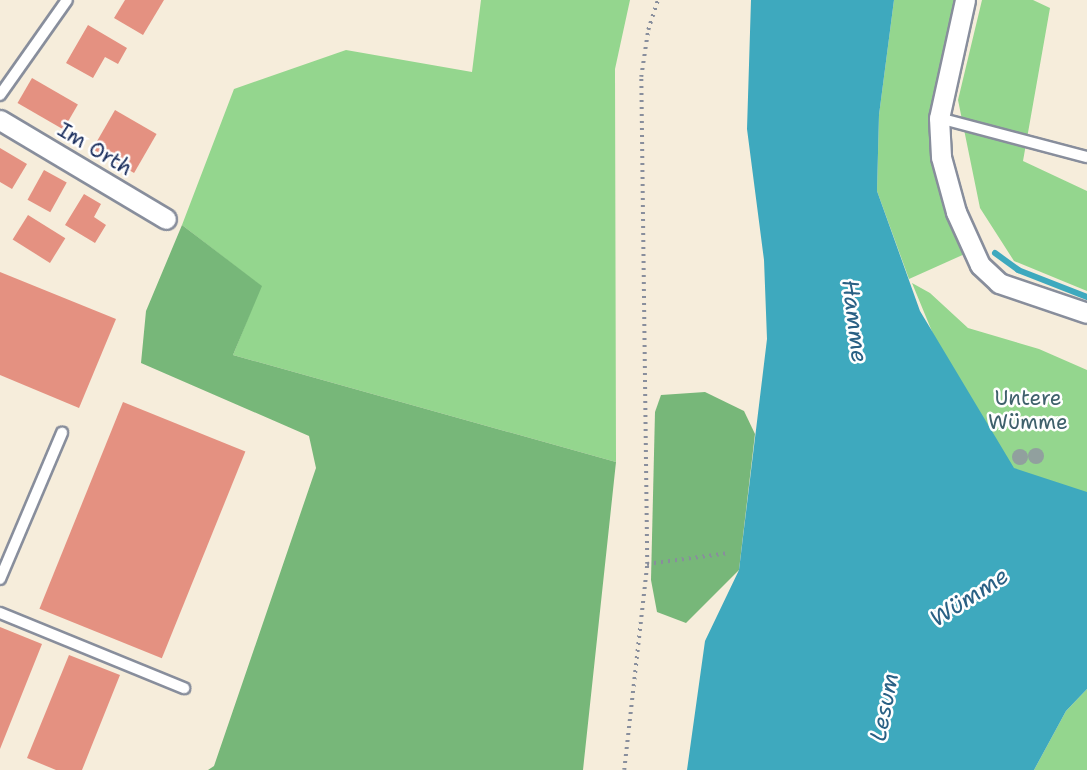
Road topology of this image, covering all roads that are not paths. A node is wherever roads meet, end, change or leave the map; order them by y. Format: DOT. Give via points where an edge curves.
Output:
graph roads {
  1 [pos="67,0"];
  2 [pos="965,0"];
  3 [pos="0,95"];
  4 [pos="939,118"];
  5 [pos="0,120"];
  6 [pos="1087,157"];
  7 [pos="166,219"];
  8 [pos="1087,313"];
  9 [pos="62,433"];
  10 [pos="0,579"];
  11 [pos="0,613"];
  12 [pos="184,688"];
  1 -- 3 [label="lane"];
  2 -- 4 [label="street"];
  4 -- 6 [label="lane"];
  4 -- 8 [label="street" via="941,157 956,212 980,265 999,283"];
  5 -- 7 [label="street, Im Orth"];
  9 -- 10 [label="lane"];
  11 -- 12 [label="lane"];
}
